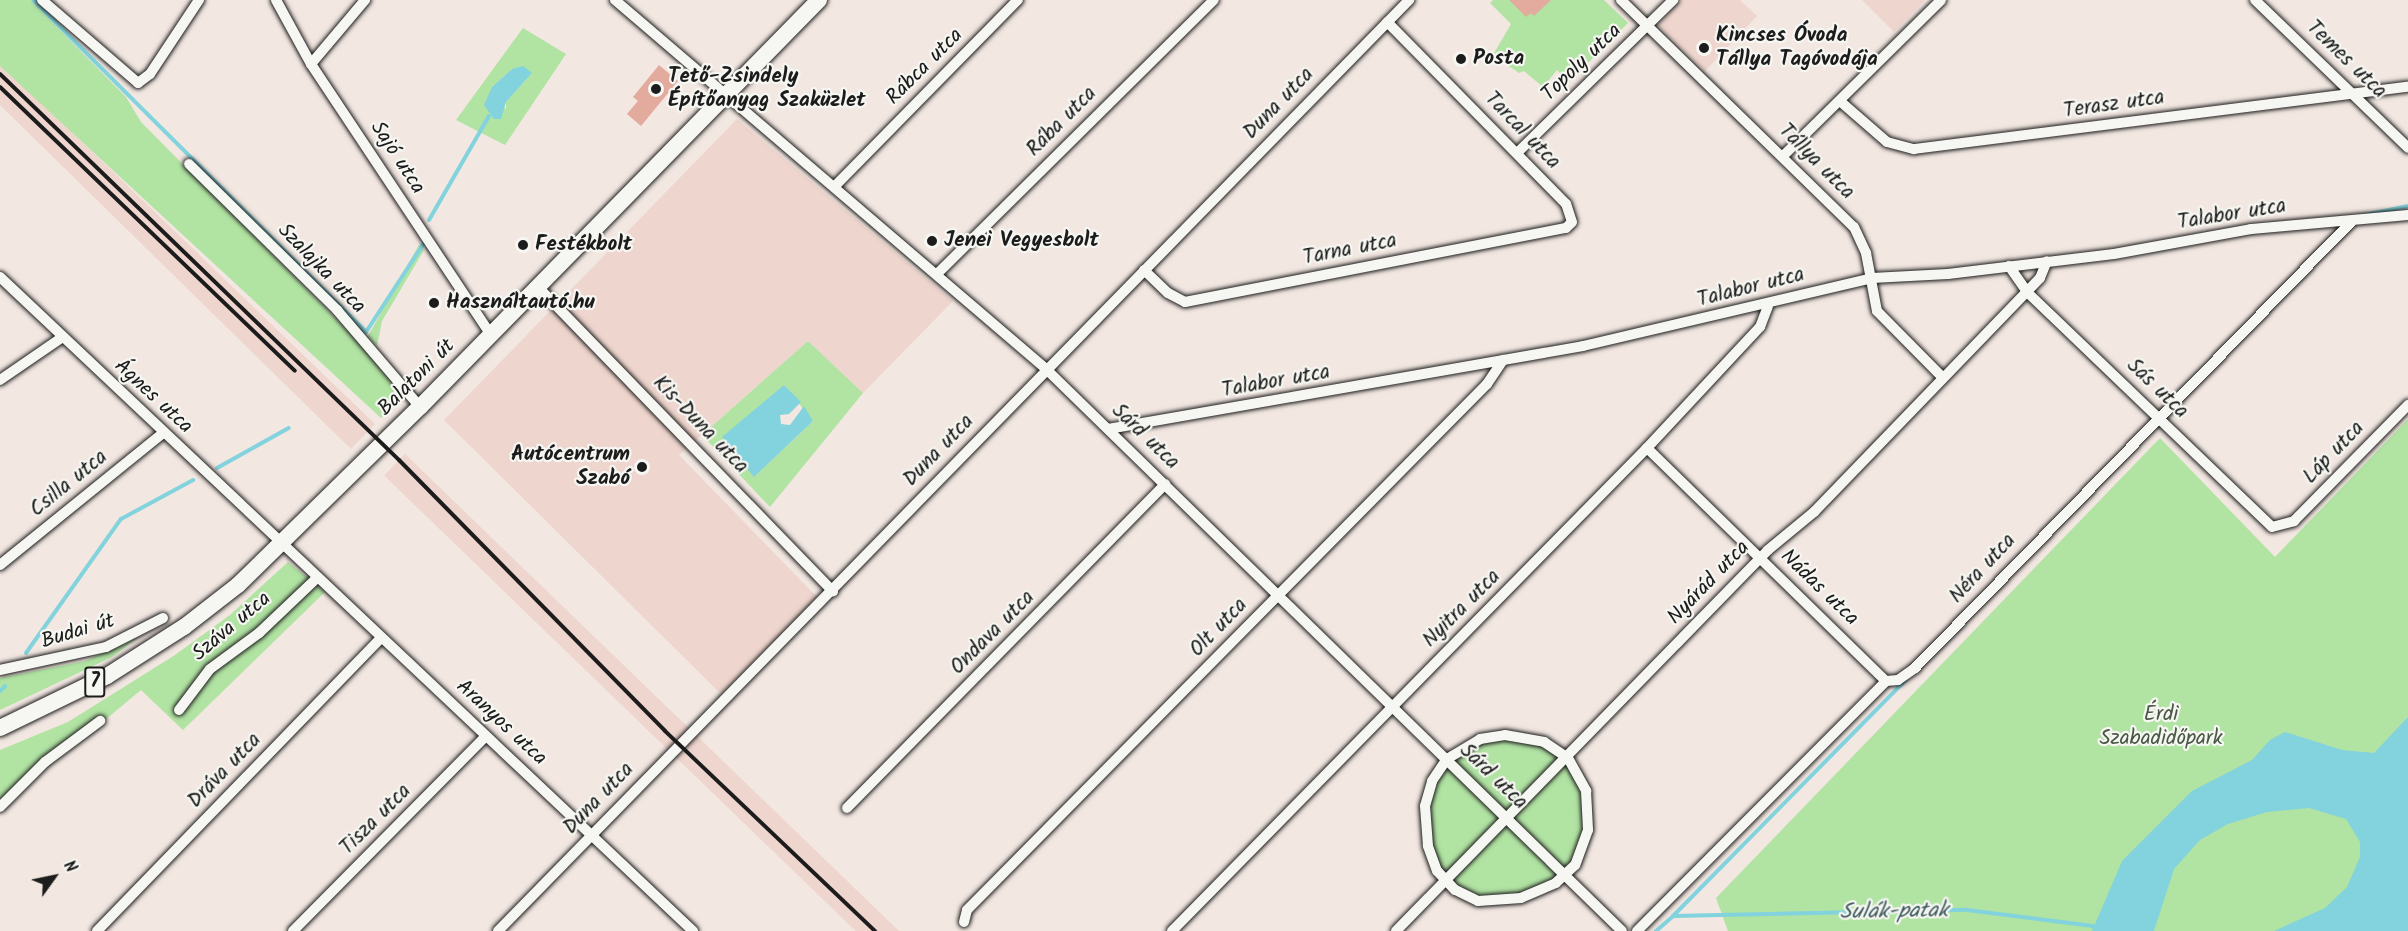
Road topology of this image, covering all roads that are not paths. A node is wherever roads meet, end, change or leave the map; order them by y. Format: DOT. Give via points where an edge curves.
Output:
graph roads {
  1 [pos="42,0"];
  2 [pos="199,0"];
  3 [pos="276,0"];
  4 [pos="365,0"];
  5 [pos="819,0"];
  6 [pos="1018,0"];
  7 [pos="1214,0"];
  8 [pos="1409,0"];
  9 [pos="1620,0"];
  10 [pos="1673,0"];
  11 [pos="1941,0"];
  12 [pos="2255,0"];
  13 [pos="621,2"];
  14 [pos="1387,22"];
  15 [pos="1647,27"];
  16 [pos="312,64"];
  17 [pos="2408,87"];
  18 [pos="2354,93"];
  19 [pos="727,95"];
  20 [pos="1841,102"];
  21 [pos="2408,148"];
  22 [pos="1517,153"];
  23 [pos="1783,156"];
  24 [pos="189,164"];
  25 [pos="835,186"];
  26 [pos="2408,215"];
  27 [pos="1572,222"];
  28 [pos="2351,222"];
  29 [pos="2047,261"];
  30 [pos="2009,266"];
  31 [pos="1144,270"];
  32 [pos="938,273"];
  33 [pos="0,277"];
  34 [pos="1872,278"];
  35 [pos="538,287"];
  36 [pos="2027,291"];
  37 [pos="1768,306"];
  38 [pos="491,335"];
  39 [pos="61,338"];
  40 [pos="1503,360"];
  41 [pos="1045,368"];
  42 [pos="1941,376"];
  43 [pos="0,380"];
  44 [pos="2408,405"];
  45 [pos="420,407"];
  46 [pos="2158,418"];
  47 [pos="1108,429"];
  48 [pos="163,433"];
  49 [pos="1647,448"];
  50 [pos="1166,484"];
  51 [pos="2286,526"];
  52 [pos="282,544"];
  53 [pos="1761,559"];
  54 [pos="0,565"];
  55 [pos="317,578"];
  56 [pos="833,591"];
  57 [pos="1278,596"];
  58 [pos="163,618"];
  59 [pos="381,638"];
  60 [pos="0,670"];
  61 [pos="1886,681"];
  62 [pos="1392,707"];
  63 [pos="179,710"];
  64 [pos="100,721"];
  65 [pos="0,728"];
  66 [pos="486,736"];
  67 [pos="1568,758"];
  68 [pos="1447,759"];
  69 [pos="0,807"];
  70 [pos="847,808"];
  71 [pos="1506,818"];
  72 [pos="591,835"];
  73 [pos="1566,876"];
  74 [pos="1444,882"];
  75 [pos="964,922"];
  76 [pos="97,931"];
  77 [pos="293,931"];
  78 [pos="498,931"];
  79 [pos="693,931"];
  80 [pos="1172,931"];
  81 [pos="1396,931"];
  82 [pos="1622,931"];
  83 [pos="1636,931"];
  1 -- 2 [label="street" via="138,82 150,74"];
  3 -- 16 [label="street, Sajó utca"];
  4 -- 16 [label="street"];
  5 -- 19 [label="main road, Balatoni út / 7"];
  6 -- 25 [label="street, Rábca utca"];
  7 -- 32 [label="street, Rába utca"];
  8 -- 14 [label="street, Duna utca"];
  9 -- 15 [label="street, Tállya utca"];
  10 -- 15 [label="street, Topoly utca"];
  11 -- 20 [label="street"];
  12 -- 18 [label="street, Temes utca"];
  13 -- 19 [label="street, Sárd utca"];
  14 -- 22 [label="street, Tarcal utca"];
  14 -- 31 [label="street, Duna utca"];
  15 -- 22 [label="street, Topoly utca"];
  15 -- 23 [label="street, Tállya utca"];
  16 -- 38 [label="street, Sajó utca"];
  17 -- 18 [label="street, Terasz utca"];
  18 -- 20 [label="street, Terasz utca" via="1914,149 1887,142"];
  18 -- 21 [label="street, Temes utca"];
  19 -- 25 [label="street, Sárd utca"];
  19 -- 35 [label="main road, Balatoni út / 7"];
  20 -- 23 [label="street"];
  22 -- 27 [label="street, Tarcal utca" via="1566,204"];
  23 -- 34 [label="street, Tállya utca" via="1854,227"];
  24 -- 45 [label="street, Szalajka utca" via="337,310"];
  25 -- 32 [label="street, Sárd utca"];
  26 -- 28 [label="street, Talabor utca"];
  27 -- 31 [label="street, Tarna utca" via="1545,235 1185,302 1167,293"];
  28 -- 29 [label="street, Talabor utca" via="2251,229"];
  28 -- 46 [label="street, Néra utca"];
  29 -- 30 [label="street, Talabor utca"];
  29 -- 36 [label="street, Nyárád utca"];
  30 -- 34 [label="street, Talabor utca"];
  30 -- 36 [label="street, Sás utca"];
  31 -- 41 [label="street, Duna utca"];
  32 -- 41 [label="street, Sárd utca"];
  33 -- 39 [label="street, Ágnes utca"];
  34 -- 37 [label="street, Talabor utca"];
  34 -- 42 [label="street, Tállya utca" via="1877,311"];
  35 -- 38 [label="main road, Balatoni út / 7"];
  35 -- 56 [label="street, Kis-Duna utca"];
  36 -- 42 [label="street, Nyárád utca"];
  36 -- 46 [label="street, Sás utca"];
  37 -- 40 [label="street, Talabor utca"];
  37 -- 49 [label="street, Nyitra utca" via="1760,327"];
  38 -- 45 [label="main road, Balatoni út / 7"];
  39 -- 43 [label="street"];
  39 -- 48 [label="street, Ágnes utca"];
  40 -- 47 [label="street, Talabor utca"];
  40 -- 57 [label="street, Olt utca" via="1487,384"];
  41 -- 47 [label="street, Sárd utca"];
  41 -- 56 [label="street, Duna utca"];
  42 -- 53 [label="street, Nyárád utca" via="1814,512"];
  44 -- 51 [label="street, Láp utca"];
  45 -- 52 [label="main road, Balatoni út / 7"];
  46 -- 51 [label="street, Sás utca" via="2264,522 2272,527"];
  46 -- 61 [label="street, Néra utca" via="1915,668 1898,680"];
  47 -- 50 [label="street, Sárd utca"];
  48 -- 52 [label="street, Ágnes utca"];
  48 -- 54 [label="street, Csilla utca"];
  49 -- 53 [label="street, Nádas utca"];
  49 -- 62 [label="street, Nyitra utca"];
  50 -- 57 [label="street, Sárd utca"];
  50 -- 70 [label="street, Ondava utca"];
  52 -- 55 [label="street, Aranyos utca"];
  52 -- 65 [label="main road, Balatoni út / 7" via="184,627 107,676"];
  53 -- 61 [label="street, Nádas utca"];
  53 -- 67 [label="street, Nyárád utca"];
  55 -- 59 [label="street, Aranyos utca"];
  55 -- 63 [label="street, Száva utca" via="259,633 210,669"];
  56 -- 72 [label="street, Duna utca"];
  57 -- 62 [label="street, Sárd utca"];
  57 -- 75 [label="street, Olt utca" via="967,910"];
  58 -- 60 [label="street, Budai út" via="106,647"];
  59 -- 66 [label="street, Aranyos utca"];
  59 -- 76 [label="street, Dráva utca"];
  61 -- 83 [label="street, Néra utca"];
  62 -- 68 [label="street, Sárd utca"];
  62 -- 80 [label="street, Nyitra utca"];
  64 -- 69 [label="street" via="45,762"];
  66 -- 72 [label="street, Aranyos utca"];
  66 -- 77 [label="street, Tisza utca"];
  67 -- 68 [label="street" via="1544,742 1505,735 1479,739"];
  67 -- 71 [label="street, Nyárád utca"];
  67 -- 73 [label="street" via="1582,779 1589,817 1583,849"];
  68 -- 71 [label="street, Sárd utca"];
  68 -- 74 [label="street" via="1432,781 1425,818 1431,859"];
  71 -- 73 [label="street, Sárd utca"];
  71 -- 74 [label="street, Nyárád utca"];
  72 -- 78 [label="street, Duna utca"];
  72 -- 79 [label="street, Aranyos utca"];
  73 -- 74 [label="street" via="1533,895 1497,902 1478,901"];
  73 -- 82 [label="street, Sárd utca"];
  74 -- 81 [label="street, Nyárád utca"];
}
